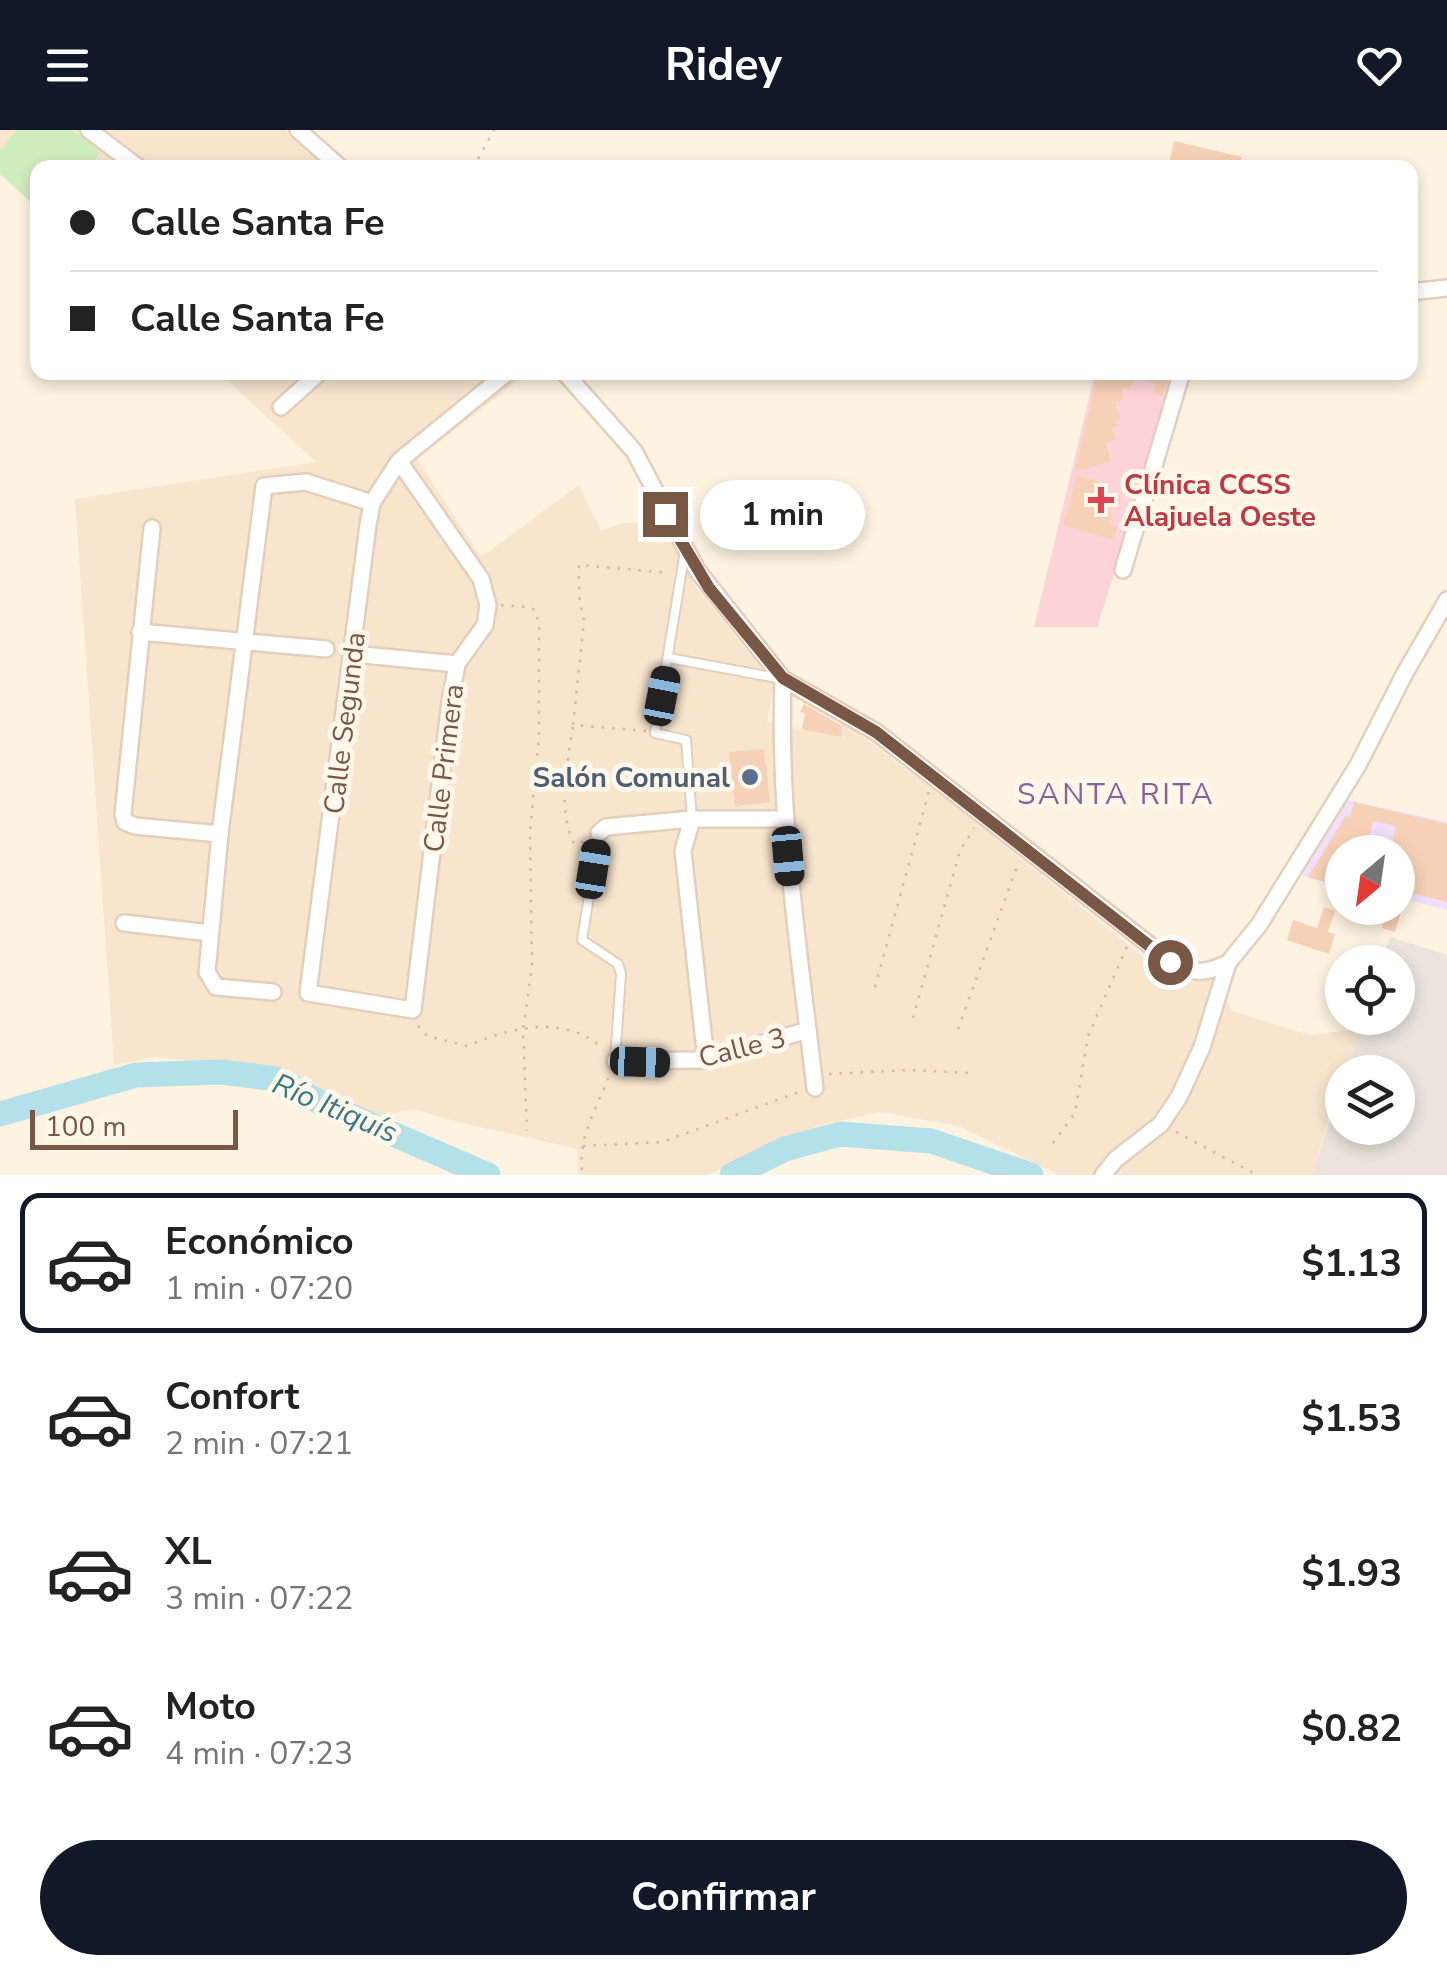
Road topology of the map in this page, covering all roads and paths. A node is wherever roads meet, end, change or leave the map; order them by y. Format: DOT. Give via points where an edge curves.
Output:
graph roads {
  1 [pos="89,130"];
  2 [pos="298,130"];
  3 [pos="494,130"];
  4 [pos="129,160"];
  5 [pos="332,160"];
  6 [pos="478,160"];
  7 [pos="1447,288"];
  8 [pos="1418,291"];
  9 [pos="311,380"];
  10 [pos="498,380"];
  11 [pos="571,380"];
  12 [pos="1180,380"];
  13 [pos="281,408"];
  14 [pos="400,460"];
  15 [pos="372,503"];
  16 [pos="152,528"];
  17 [pos="685,551"];
  18 [pos="1123,570"];
  19 [pos="682,574"];
  20 [pos="1447,600"];
  21 [pos="488,605"];
  22 [pos="140,632"];
  23 [pos="246,644"];
  24 [pos="326,649"];
  25 [pos="354,654"];
  26 [pos="669,658"];
  27 [pos="457,664"];
  28 [pos="783,678"];
  29 [pos="573,726"];
  30 [pos="655,732"];
  31 [pos="933,775"];
  32 [pos="982,814"];
  33 [pos="692,819"];
  34 [pos="785,819"];
  35 [pos="598,833"];
  36 [pos="220,834"];
  37 [pos="1024,846"];
  38 [pos="124,923"];
  39 [pos="210,933"];
  40 [pos="1133,934"];
  41 [pos="1228,963"];
  42 [pos="875,986"];
  43 [pos="273,992"];
  44 [pos="413,1010"];
  45 [pos="913,1018"];
  46 [pos="958,1029"];
  47 [pos="523,1030"];
  48 [pos="808,1030"];
  49 [pos="706,1060"];
  50 [pos="615,1061"];
  51 [pos="968,1073"];
  52 [pos="815,1082"];
  53 [pos="1161,1124"];
  54 [pos="527,1131"];
  55 [pos="1053,1142"];
  56 [pos="583,1146"];
  57 [pos="582,1170"];
  58 [pos="1103,1175"];
  59 [pos="1257,1175"];
  1 -- 4 [label="street"];
  2 -- 5 [label="street"];
  3 -- 6 [label="path"];
  7 -- 8 [label="street"];
  9 -- 13 [label="street"];
  10 -- 14 [label="street"];
  11 -- 17 [label="street" via="634,452"];
  12 -- 18 [label="street"];
  14 -- 15 [label="street, Calle Segunda"];
  14 -- 21 [label="street" via="481,580"];
  15 -- 23 [label="street" via="306,482 264,486"];
  15 -- 25 [label="street, Calle Segunda"];
  16 -- 22 [label="street"];
  17 -- 19 [label="lane"];
  17 -- 28 [label="street"];
  19 -- 26 [label="lane"];
  19 -- 29 [label="path" via="579,565 584,621"];
  20 -- 41 [label="street" via="1358,766"];
  21 -- 27 [label="street, Calle Primera" via="485,624"];
  21 -- 47 [label="path" via="528,606 539,624 532,967"];
  22 -- 23 [label="street"];
  22 -- 36 [label="street" via="125,822"];
  23 -- 24 [label="street"];
  23 -- 36 [label="street"];
  25 -- 27 [label="street"];
  25 -- 44 [label="street, Calle Segunda" via="308,993"];
  26 -- 28 [label="lane"];
  26 -- 30 [label="lane"];
  27 -- 44 [label="street, Calle Primera"];
  28 -- 31 [label="street" via="876,732"];
  28 -- 34 [label="street"];
  29 -- 30 [label="path"];
  29 -- 35 [label="path" via="564,794 568,830 574,844"];
  30 -- 33 [label="lane" via="686,740"];
  31 -- 32 [label="street"];
  31 -- 42 [label="path"];
  32 -- 37 [label="street"];
  32 -- 45 [label="path" via="960,851"];
  33 -- 34 [label="street"];
  33 -- 35 [label="street"];
  33 -- 49 [label="street" via="682,851"];
  34 -- 48 [label="street"];
  35 -- 50 [label="lane" via="582,940 618,964 621,974"];
  36 -- 39 [label="street"];
  37 -- 40 [label="street"];
  37 -- 46 [label="path"];
  38 -- 39 [label="street"];
  39 -- 43 [label="street" via="207,972 216,987"];
  40 -- 41 [label="street" via="1190,972"];
  40 -- 55 [label="path" via="1088,1036 1075,1113"];
  41 -- 53 [label="street" via="1202,1047"];
  44 -- 47 [label="path" via="426,1036 454,1045"];
  47 -- 50 [label="path" via="573,1030 590,1036"];
  47 -- 54 [label="path"];
  48 -- 49 [label="street, Calle 3"];
  48 -- 52 [label="street"];
  49 -- 50 [label="street, Calle 3"];
  50 -- 56 [label="path"];
  51 -- 52 [label="path" via="873,1070"];
  52 -- 56 [label="path" via="662,1142"];
  53 -- 58 [label="street"];
  53 -- 59 [label="path"];
  56 -- 57 [label="path"];
}
